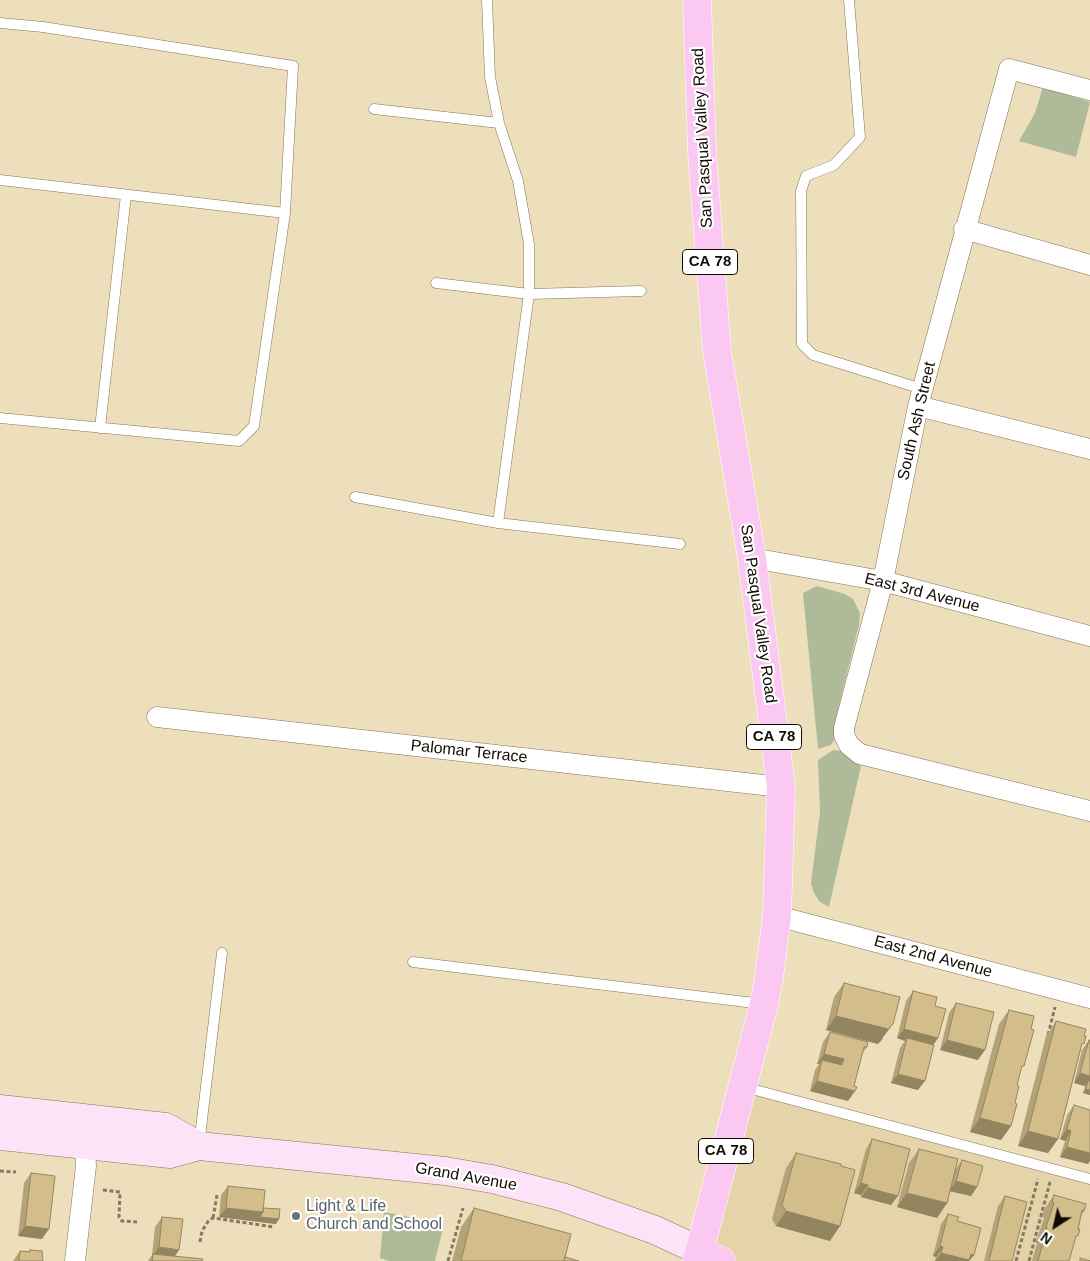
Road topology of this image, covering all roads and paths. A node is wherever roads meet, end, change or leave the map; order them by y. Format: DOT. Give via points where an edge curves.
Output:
graph roads {
  1 [pos="487,0"];
  2 [pos="697,0"];
  3 [pos="849,0"];
  4 [pos="0,22"];
  5 [pos="1090,90"];
  6 [pos="374,109"];
  7 [pos="499,123"];
  8 [pos="0,180"];
  9 [pos="126,195"];
  10 [pos="285,213"];
  11 [pos="964,229"];
  12 [pos="1090,265"];
  13 [pos="436,283"];
  14 [pos="641,292"];
  15 [pos="529,294"];
  16 [pos="920,398"];
  17 [pos="0,418"];
  18 [pos="100,428"];
  19 [pos="1090,449"];
  20 [pos="355,497"];
  21 [pos="498,523"];
  22 [pos="680,544"];
  23 [pos="752,558"];
  24 [pos="883,581"];
  25 [pos="1090,636"];
  26 [pos="157,717"];
  27 [pos="781,787"];
  28 [pos="1090,812"];
  29 [pos="776,916"];
  30 [pos="222,953"];
  31 [pos="413,962"];
  32 [pos="1090,998"];
  33 [pos="764,1004"];
  34 [pos="1055,1007"];
  35 [pos="1048,1035"];
  36 [pos="743,1087"];
  37 [pos="0,1109"];
  38 [pos="0,1136"];
  39 [pos="84,1145"];
  40 [pos="199,1146"];
  41 [pos="1041,1165"];
  42 [pos="1053,1169"];
  43 [pos="0,1171"];
  44 [pos="16,1172"];
  45 [pos="1090,1179"];
  46 [pos="102,1190"];
  47 [pos="217,1195"];
  48 [pos="464,1208"];
  49 [pos="213,1218"];
  50 [pos="137,1222"];
  51 [pos="274,1226"];
  52 [pos="200,1242"];
  53 [pos="1013,1242"];
  54 [pos="1021,1244"];
  55 [pos="706,1258"];
  56 [pos="75,1261"];
  57 [pos="448,1261"];
  58 [pos="1016,1261"];
  59 [pos="1029,1261"];
  1 -- 7 [label="lane" via="490,77"];
  2 -- 23 [label="main road, San Pasqual Valley Road / CA 78" via="702,152 717,352"];
  3 -- 16 [label="lane" via="860,136 834,165 806,176 801,191 802,344 813,355 895,381"];
  4 -- 10 [label="lane" via="293,66"];
  5 -- 11 [label="street, South Ash Street" via="1009,69"];
  6 -- 7 [label="lane"];
  7 -- 15 [label="lane" via="518,181 529,244"];
  8 -- 9 [label="lane"];
  9 -- 10 [label="lane"];
  9 -- 18 [label="lane"];
  10 -- 18 [label="lane" via="254,426 239,440"];
  11 -- 12 [label="street"];
  11 -- 16 [label="street, South Ash Street"];
  13 -- 15 [label="lane"];
  14 -- 15 [label="lane"];
  15 -- 21 [label="lane"];
  16 -- 19 [label="street"];
  16 -- 24 [label="street, South Ash Street"];
  17 -- 18 [label="lane"];
  20 -- 21 [label="lane"];
  21 -- 22 [label="lane"];
  23 -- 24 [label="street, East 3rd Avenue"];
  23 -- 27 [label="main road, San Pasqual Valley Road / CA 78"];
  24 -- 25 [label="street, East 3rd Avenue"];
  24 -- 28 [label="street, South Ash Street" via="844,728 849,745 860,754"];
  26 -- 27 [label="street, Palomar Terrace"];
  27 -- 29 [label="main road, San Pasqual Valley Road / CA 78"];
  29 -- 32 [label="street, East 2nd Avenue"];
  29 -- 33 [label="main road, San Pasqual Valley Road / CA 78"];
  30 -- 40 [label="lane"];
  31 -- 33 [label="lane"];
  33 -- 36 [label="main road, San Pasqual Valley Road / CA 78"];
  34 -- 35 [label="path"];
  36 -- 41 [label="lane"];
  36 -- 55 [label="main road, San Pasqual Valley Road / CA 78"];
  37 -- 40 [label="main road, Grand Avenue" via="166,1126"];
  38 -- 39 [label="main road, Grand Avenue"];
  39 -- 40 [label="main road, Grand Avenue" via="170,1154"];
  39 -- 56 [label="street" via="86,1166"];
  40 -- 55 [label="main road, Grand Avenue" via="445,1171 492,1179 562,1197 655,1230"];
  41 -- 42 [label="lane"];
  41 -- 54 [label="path"];
  42 -- 45 [label="lane"];
  42 -- 59 [label="path"];
  43 -- 44 [label="path"];
  46 -- 50 [label="path" via="120,1192 118,1217 122,1221"];
  47 -- 49 [label="path"];
  48 -- 57 [label="path"];
  49 -- 51 [label="path"];
  49 -- 52 [label="path" via="202,1231"];
  53 -- 54 [label="path"];
  54 -- 58 [label="path"];
}
